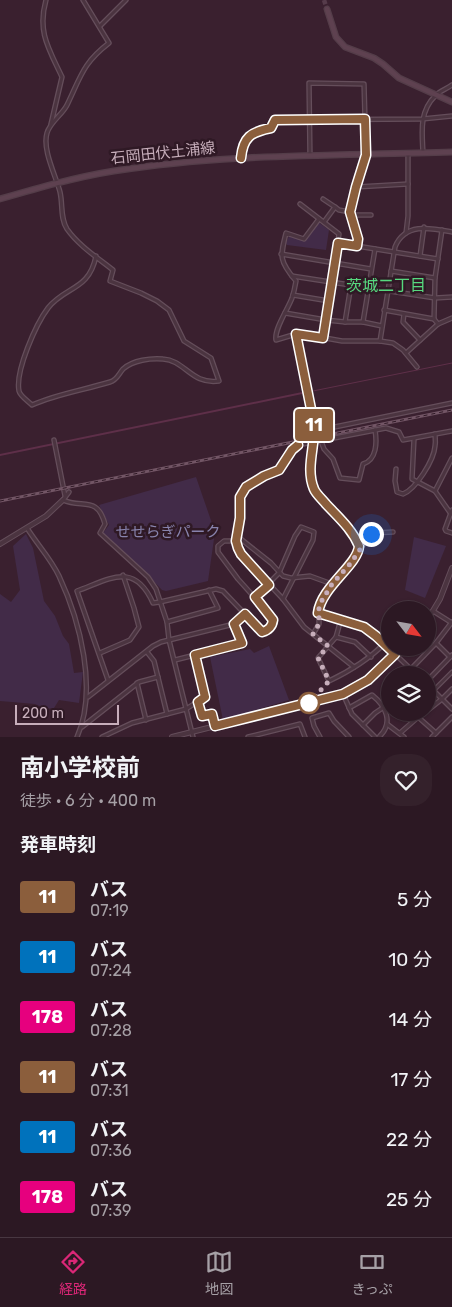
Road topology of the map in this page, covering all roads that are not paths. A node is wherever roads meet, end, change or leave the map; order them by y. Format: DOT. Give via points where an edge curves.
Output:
graph roads {
  1 [pos="46,0"];
  2 [pos="83,0"];
  3 [pos="126,0"];
  4 [pos="327,10"];
  5 [pos="100,26"];
  6 [pos="452,85"];
  7 [pos="435,95"];
  8 [pos="452,102"];
  9 [pos="452,116"];
  10 [pos="365,119"];
  11 [pos="422,119"];
  12 [pos="310,120"];
  13 [pos="50,127"];
  14 [pos="452,152"];
  15 [pos="423,153"];
  16 [pos="408,154"];
  17 [pos="366,155"];
  18 [pos="310,156"];
  19 [pos="241,158"];
  20 [pos="56,183"];
  21 [pos="408,184"];
  22 [pos="356,187"];
  23 [pos="0,199"];
  24 [pos="323,199"];
  25 [pos="300,204"];
  26 [pos="335,207"];
  27 [pos="351,213"];
  28 [pos="371,215"];
  29 [pos="319,219"];
  30 [pos="324,222"];
  31 [pos="424,227"];
  32 [pos="442,230"];
  33 [pos="452,232"];
  34 [pos="405,234"];
  35 [pos="338,243"];
  36 [pos="357,246"];
  37 [pos="375,249"];
  38 [pos="394,252"];
  39 [pos="281,254"];
  40 [pos="96,256"];
  41 [pos="420,256"];
  42 [pos="438,259"];
  43 [pos="335,263"];
  44 [pos="372,269"];
  45 [pos="391,271"];
  46 [pos="292,276"];
  47 [pos="435,278"];
  48 [pos="332,282"];
  49 [pos="350,285"];
  50 [pos="368,288"];
  51 [pos="388,291"];
  52 [pos="293,295"];
  53 [pos="452,297"];
  54 [pos="435,298"];
  55 [pos="329,301"];
  56 [pos="384,310"];
  57 [pos="285,313"];
  58 [pos="404,314"];
  59 [pos="452,318"];
  60 [pos="434,319"];
  61 [pos="326,320"];
  62 [pos="345,322"];
  63 [pos="363,322"];
  64 [pos="438,324"];
  65 [pos="382,326"];
  66 [pos="296,334"];
  67 [pos="323,338"];
  68 [pos="420,340"];
  69 [pos="380,341"];
  70 [pos="406,353"];
  71 [pos="417,367"];
  72 [pos="452,403"];
  73 [pos="375,430"];
  74 [pos="315,431"];
  75 [pos="452,431"];
  76 [pos="435,434"];
  77 [pos="414,439"];
  78 [pos="54,441"];
  79 [pos="321,441"];
  80 [pos="313,443"];
  81 [pos="452,458"];
  82 [pos="396,469"];
  83 [pos="417,483"];
  84 [pos="434,491"];
  85 [pos="69,492"];
  86 [pos="64,498"];
  87 [pos="451,512"];
  88 [pos="27,528"];
  89 [pos="393,532"];
  90 [pos="452,533"];
  91 [pos="237,536"];
  92 [pos="236,541"];
  93 [pos="0,544"];
  94 [pos="359,550"];
  95 [pos="452,568"];
  96 [pos="280,573"];
  97 [pos="123,575"];
  98 [pos="295,578"];
  99 [pos="332,584"];
  100 [pos="269,585"];
  101 [pos="209,590"];
  102 [pos="328,592"];
  103 [pos="255,597"];
  104 [pos="283,600"];
  105 [pos="160,602"];
  106 [pos="436,605"];
  107 [pos="318,613"];
  108 [pos="436,613"];
  109 [pos="245,614"];
  110 [pos="341,619"];
  111 [pos="167,622"];
  112 [pos="452,622"];
  113 [pos="234,624"];
  114 [pos="313,634"];
  115 [pos="336,637"];
  116 [pos="170,640"];
  117 [pos="381,641"];
  118 [pos="436,644"];
  119 [pos="328,646"];
  120 [pos="381,647"];
  121 [pos="147,652"];
  122 [pos="100,653"];
  123 [pos="195,655"];
  124 [pos="393,656"];
  125 [pos="397,656"];
  126 [pos="424,656"];
  127 [pos="451,656"];
  128 [pos="371,657"];
  129 [pos="174,660"];
  130 [pos="408,666"];
  131 [pos="414,666"];
  132 [pos="354,667"];
  133 [pos="436,672"];
  134 [pos="452,672"];
  135 [pos="158,677"];
  136 [pos="108,680"];
  137 [pos="137,684"];
  138 [pos="436,688"];
  139 [pos="452,690"];
  140 [pos="436,692"];
  141 [pos="343,694"];
  142 [pos="87,697"];
  143 [pos="442,700"];
  144 [pos="198,702"];
  145 [pos="381,703"];
  146 [pos="436,704"];
  147 [pos="349,708"];
  148 [pos="186,709"];
  149 [pos="381,709"];
  150 [pos="452,709"];
  151 [pos="167,714"];
  152 [pos="452,717"];
  153 [pos="146,720"];
  154 [pos="386,721"];
  155 [pos="414,721"];
  156 [pos="422,721"];
  157 [pos="387,724"];
  158 [pos="363,725"];
  159 [pos="215,726"];
  160 [pos="82,727"];
  161 [pos="400,733"];
  162 [pos="436,733"];
  163 [pos="192,735"];
  164 [pos="261,736"];
  165 [pos="318,736"];
  166 [pos="77,737"];
  167 [pos="102,737"];
  168 [pos="172,737"];
  169 [pos="248,737"];
  170 [pos="305,737"];
  171 [pos="349,737"];
  172 [pos="375,737"];
  173 [pos="379,737"];
  174 [pos="404,737"];
  175 [pos="432,737"];
  1 -- 13 [label="street" via="43,8 45,41 62,77"];
  2 -- 5 [label="street"];
  3 -- 5 [label="street"];
  4 -- 7 [label="main road" via="336,37 342,44 378,60 399,78"];
  5 -- 13 [label="street" via="109,42 82,70 66,108"];
  6 -- 7 [label="street"];
  7 -- 8 [label="main road"];
  7 -- 11 [label="street" via="425,108"];
  9 -- 11 [label="street"];
  10 -- 11 [label="street"];
  10 -- 12 [label="street"];
  10 -- 12 [label="street" via="364,84 309,83"];
  10 -- 17 [label="street"];
  11 -- 15 [label="street"];
  12 -- 18 [label="street"];
  12 -- 19 [label="street" via="275,120 271,128 249,137 244,143"];
  13 -- 20 [label="street" via="46,146"];
  14 -- 15 [label="main road, 石岡田伏土浦線"];
  15 -- 16 [label="main road, 石岡田伏土浦線"];
  16 -- 17 [label="main road, 石岡田伏土浦線"];
  16 -- 21 [label="street"];
  17 -- 18 [label="main road, 石岡田伏土浦線"];
  17 -- 22 [label="street"];
  18 -- 19 [label="main road, 石岡田伏土浦線"];
  19 -- 20 [label="main road, 石岡田伏土浦線" via="148,166"];
  20 -- 23 [label="main road, 石岡田伏土浦線"];
  20 -- 40 [label="street" via="66,228"];
  21 -- 22 [label="street"];
  21 -- 34 [label="street"];
  22 -- 27 [label="street"];
  24 -- 26 [label="street"];
  25 -- 29 [label="street"];
  26 -- 27 [label="street"];
  26 -- 30 [label="street"];
  27 -- 28 [label="street"];
  27 -- 36 [label="street"];
  29 -- 30 [label="street"];
  29 -- 39 [label="street" via="304,239 286,233"];
  30 -- 35 [label="street" via="339,234"];
  31 -- 32 [label="street"];
  31 -- 34 [label="street"];
  31 -- 41 [label="street"];
  32 -- 33 [label="street"];
  32 -- 42 [label="street"];
  34 -- 38 [label="street" via="398,240"];
  35 -- 36 [label="street"];
  35 -- 43 [label="street"];
  36 -- 37 [label="street"];
  37 -- 38 [label="street"];
  37 -- 44 [label="street"];
  38 -- 41 [label="street"];
  38 -- 45 [label="street"];
  39 -- 43 [label="street"];
  39 -- 46 [label="street"];
  40 -- 40 [label="street" via="114,270 110,281 141,292 170,310 184,341 211,358 219,381 196,378 163,358 130,365 112,381 32,405 20,394 20,375 26,351 39,323 54,301 91,273"];
  41 -- 42 [label="street"];
  42 -- 47 [label="street"];
  43 -- 44 [label="street"];
  43 -- 48 [label="street"];
  44 -- 50 [label="street"];
  45 -- 47 [label="street"];
  45 -- 51 [label="street"];
  46 -- 48 [label="street"];
  46 -- 52 [label="street" via="296,281"];
  47 -- 54 [label="street"];
  48 -- 49 [label="street"];
  48 -- 55 [label="street"];
  49 -- 50 [label="street"];
  49 -- 62 [label="street"];
  50 -- 51 [label="street"];
  50 -- 63 [label="street"];
  51 -- 54 [label="street"];
  51 -- 56 [label="street"];
  52 -- 55 [label="street"];
  52 -- 57 [label="street"];
  53 -- 54 [label="street"];
  54 -- 60 [label="street"];
  55 -- 61 [label="street"];
  56 -- 58 [label="street"];
  56 -- 65 [label="street"];
  57 -- 61 [label="street"];
  57 -- 66 [label="street" via="277,328 276,340"];
  58 -- 60 [label="street"];
  58 -- 68 [label="street" via="403,322"];
  59 -- 64 [label="street"];
  60 -- 64 [label="street"];
  61 -- 62 [label="street"];
  61 -- 67 [label="street"];
  62 -- 63 [label="street"];
  63 -- 65 [label="street"];
  64 -- 68 [label="street"];
  65 -- 69 [label="street"];
  66 -- 67 [label="street"];
  66 -- 74 [label="street"];
  67 -- 69 [label="street"];
  68 -- 70 [label="street"];
  69 -- 70 [label="street" via="393,343"];
  70 -- 71 [label="street"];
  72 -- 74 [label="street"];
  73 -- 77 [label="street" via="392,429 399,432 403,440"];
  73 -- 79 [label="street"];
  73 -- 79 [label="street" via="376,448 368,462 363,464 358,480 340,478"];
  74 -- 80 [label="street"];
  75 -- 76 [label="street"];
  76 -- 77 [label="street"];
  76 -- 83 [label="street" via="433,456"];
  77 -- 83 [label="street" via="412,479"];
  78 -- 86 [label="street"];
  79 -- 80 [label="street"];
  80 -- 91 [label="street" via="295,447 279,470 252,483 241,493"];
  80 -- 94 [label="street" via="315,491 354,536"];
  81 -- 84 [label="street"];
  82 -- 83 [label="street" via="397,492 408,492"];
  83 -- 84 [label="street"];
  84 -- 87 [label="street"];
  85 -- 86 [label="street"];
  86 -- 88 [label="street" via="46,516"];
  86 -- 105 [label="street" via="68,502 90,504 98,509 105,524 100,533 148,577"];
  87 -- 90 [label="street" via="445,529"];
  88 -- 93 [label="street"];
  88 -- 142 [label="street" via="52,563 69,604 86,670"];
  89 -- 94 [label="street" via="372,532"];
  91 -- 92 [label="street"];
  91 -- 96 [label="street"];
  92 -- 100 [label="street" via="241,554"];
  92 -- 103 [label="street" via="224,541 218,546 218,552"];
  94 -- 99 [label="street"];
  95 -- 106 [label="street"];
  96 -- 98 [label="street"];
  96 -- 98 [label="street" via="301,527 314,532"];
  96 -- 100 [label="street"];
  97 -- 105 [label="street" via="140,583 153,603"];
  97 -- 122 [label="street" via="139,627 130,640"];
  97 -- 122 [label="street" via="77,590"];
  98 -- 99 [label="street" via="310,576"];
  98 -- 104 [label="street"];
  99 -- 102 [label="street"];
  100 -- 103 [label="street"];
  100 -- 104 [label="street"];
  101 -- 105 [label="street"];
  101 -- 109 [label="street" via="224,591"];
  101 -- 111 [label="street" via="218,608"];
  102 -- 107 [label="street"];
  103 -- 109 [label="street" via="272,617 271,627 262,632"];
  104 -- 114 [label="street"];
  105 -- 111 [label="street"];
  107 -- 110 [label="street"];
  107 -- 114 [label="street" via="319,624"];
  108 -- 112 [label="street"];
  109 -- 113 [label="street"];
  110 -- 115 [label="street"];
  110 -- 117 [label="street" via="364,627"];
  111 -- 116 [label="street"];
  112 -- 118 [label="street"];
  113 -- 116 [label="street"];
  113 -- 123 [label="street" via="242,643"];
  114 -- 119 [label="street"];
  115 -- 119 [label="street"];
  115 -- 128 [label="street" via="355,642"];
  116 -- 121 [label="street" via="153,646"];
  116 -- 129 [label="street"];
  118 -- 127 [label="street"];
  119 -- 132 [label="street"];
  119 -- 132 [label="street" via="318,658 329,681"];
  120 -- 128 [label="street"];
  121 -- 135 [label="street" via="154,661"];
  121 -- 136 [label="street"];
  122 -- 136 [label="street"];
  123 -- 129 [label="street"];
  123 -- 144 [label="street" via="205,697"];
  124 -- 141 [label="street" via="368,680"];
  125 -- 130 [label="street"];
  126 -- 131 [label="street"];
  127 -- 133 [label="street"];
  128 -- 132 [label="street"];
  129 -- 148 [label="street"];
  134 -- 138 [label="street"];
  135 -- 137 [label="street"];
  135 -- 151 [label="street"];
  136 -- 142 [label="street"];
  137 -- 153 [label="street"];
  137 -- 160 [label="street"];
  139 -- 143 [label="street"];
  140 -- 143 [label="street"];
  141 -- 147 [label="street"];
  141 -- 159 [label="street"];
  142 -- 160 [label="street"];
  143 -- 146 [label="street"];
  143 -- 150 [label="street"];
  144 -- 148 [label="street"];
  144 -- 159 [label="street" via="202,716 212,714"];
  145 -- 147 [label="street" via="372,695"];
  147 -- 158 [label="street"];
  148 -- 151 [label="street"];
  148 -- 163 [label="street"];
  149 -- 158 [label="street"];
  151 -- 153 [label="street"];
  152 -- 162 [label="street"];
  153 -- 167 [label="street"];
  154 -- 157 [label="street"];
  155 -- 161 [label="street"];
  156 -- 162 [label="street"];
  157 -- 161 [label="street"];
  157 -- 173 [label="street" via="386,731"];
  158 -- 172 [label="street"];
  159 -- 163 [label="street"];
  160 -- 166 [label="street"];
  161 -- 174 [label="street"];
  162 -- 175 [label="street"];
  163 -- 168 [label="street"];
  164 -- 169 [label="street"];
  164 -- 170 [label="street" via="300,724"];
  165 -- 171 [label="street" via="312,718 330,713"];
}
